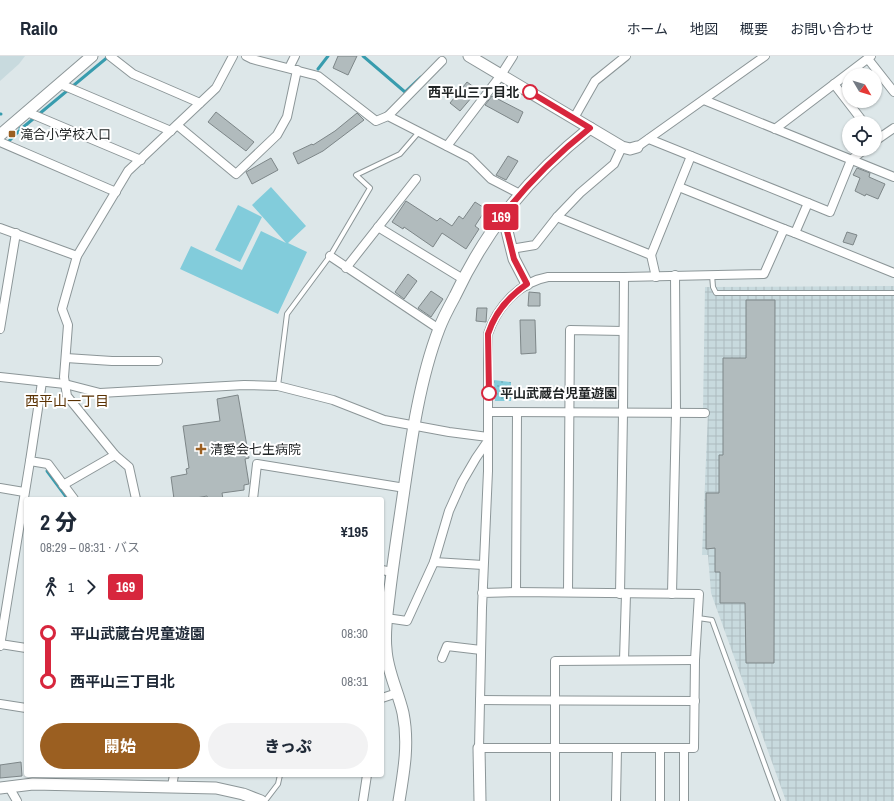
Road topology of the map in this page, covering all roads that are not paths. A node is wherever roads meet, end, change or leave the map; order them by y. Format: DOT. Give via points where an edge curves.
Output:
graph roads {
  1 [pos="233,56"];
  2 [pos="295,56"];
  3 [pos="469,56"];
  4 [pos="513,56"];
  5 [pos="626,56"];
  6 [pos="765,56"];
  7 [pos="89,57"];
  8 [pos="111,57"];
  9 [pos="250,57"];
  10 [pos="869,57"];
  11 [pos="442,61"];
  12 [pos="289,68"];
  13 [pos="297,70"];
  14 [pos="501,75"];
  15 [pos="834,84"];
  16 [pos="64,86"];
  17 [pos="894,92"];
  18 [pos="704,100"];
  19 [pos="200,103"];
  20 [pos="34,115"];
  21 [pos="388,116"];
  22 [pos="859,116"];
  23 [pos="574,118"];
  24 [pos="174,128"];
  25 [pos="590,128"];
  26 [pos="894,128"];
  27 [pos="775,129"];
  28 [pos="419,132"];
  29 [pos="0,135"];
  30 [pos="882,136"];
  31 [pos="649,139"];
  32 [pos="0,142"];
  33 [pos="447,146"];
  34 [pos="622,147"];
  35 [pos="637,147"];
  36 [pos="691,156"];
  37 [pos="856,156"];
  38 [pos="141,160"];
  39 [pos="851,160"];
  40 [pos="894,177"];
  41 [pos="416,179"];
  42 [pos="678,187"];
  43 [pos="116,192"];
  44 [pos="520,194"];
  45 [pos="808,203"];
  46 [pos="558,217"];
  47 [pos="500,219"];
  48 [pos="378,226"];
  49 [pos="0,228"];
  50 [pos="784,229"];
  51 [pos="16,233"];
  52 [pos="795,233"];
  53 [pos="511,249"];
  54 [pos="651,255"];
  55 [pos="77,256"];
  56 [pos="330,256"];
  57 [pos="346,268"];
  58 [pos="894,273"];
  59 [pos="675,275"];
  60 [pos="712,275"];
  61 [pos="656,276"];
  62 [pos="624,277"];
  63 [pos="463,279"];
  64 [pos="527,284"];
  65 [pos="894,293"];
  66 [pos="0,329"];
  67 [pos="439,329"];
  68 [pos="623,331"];
  69 [pos="66,358"];
  70 [pos="158,361"];
  71 [pos="0,376"];
  72 [pos="42,382"];
  73 [pos="65,384"];
  74 [pos="278,386"];
  75 [pos="489,412"];
  76 [pos="517,412"];
  77 [pos="569,413"];
  78 [pos="623,413"];
  79 [pos="676,413"];
  80 [pos="705,414"];
  81 [pos="415,426"];
  82 [pos="488,440"];
  83 [pos="115,455"];
  84 [pos="30,461"];
  85 [pos="63,485"];
  86 [pos="0,488"];
  87 [pos="404,488"];
  88 [pos="24,492"];
  89 [pos="72,497"];
  90 [pos="136,497"];
  91 [pos="253,497"];
  92 [pos="434,562"];
  93 [pos="483,565"];
  94 [pos="387,571"];
  95 [pos="0,580"];
  96 [pos="9,582"];
  97 [pos="516,592"];
  98 [pos="568,592"];
  99 [pos="482,593"];
  100 [pos="623,594"];
  101 [pos="672,594"];
  102 [pos="386,618"];
  103 [pos="698,618"];
  104 [pos="0,645"];
  105 [pos="24,648"];
  106 [pos="481,650"];
  107 [pos="442,658"];
  108 [pos="624,660"];
  109 [pos="695,660"];
  110 [pos="396,693"];
  111 [pos="384,697"];
  112 [pos="480,700"];
  113 [pos="554,701"];
  114 [pos="695,701"];
  115 [pos="0,704"];
  116 [pos="24,708"];
  117 [pos="479,748"];
  118 [pos="554,748"];
  119 [pos="684,748"];
  120 [pos="617,749"];
  121 [pos="660,749"];
  122 [pos="280,777"];
  123 [pos="367,777"];
  124 [pos="173,780"];
  125 [pos="4,787"];
  126 [pos="17,801"];
  127 [pos="261,801"];
  128 [pos="265,801"];
  129 [pos="363,801"];
  130 [pos="399,801"];
  131 [pos="480,801"];
  132 [pos="555,801"];
  133 [pos="616,801"];
  134 [pos="660,801"];
  135 [pos="684,801"];
  136 [pos="778,801"];
  1 -- 19 [label="street" via="216,88"];
  2 -- 12 [label="street"];
  3 -- 14 [label="street"];
  4 -- 14 [label="street"];
  5 -- 23 [label="street" via="595,81"];
  6 -- 18 [label="street"];
  7 -- 16 [label="street"];
  8 -- 19 [label="street" via="133,74"];
  9 -- 12 [label="street"];
  10 -- 15 [label="street"];
  10 -- 17 [label="street"];
  11 -- 21 [label="street"];
  12 -- 13 [label="street"];
  13 -- 21 [label="street" via="318,76 376,121"];
  13 -- 24 [label="street" via="287,117 277,135 236,174"];
  14 -- 23 [label="street"];
  14 -- 33 [label="street"];
  15 -- 22 [label="street"];
  15 -- 27 [label="street"];
  16 -- 20 [label="street"];
  16 -- 24 [label="street"];
  18 -- 27 [label="street"];
  18 -- 31 [label="street"];
  19 -- 24 [label="street"];
  20 -- 29 [label="street"];
  20 -- 38 [label="street"];
  21 -- 28 [label="street"];
  23 -- 25 [label="street"];
  24 -- 38 [label="street"];
  25 -- 34 [label="street"];
  25 -- 44 [label="street" via="550,162"];
  26 -- 30 [label="street"];
  27 -- 39 [label="street"];
  28 -- 33 [label="street"];
  28 -- 56 [label="lane" via="400,154 356,175 370,188"];
  31 -- 35 [label="street"];
  31 -- 36 [label="street"];
  32 -- 43 [label="street"];
  33 -- 44 [label="street" via="470,158 491,178"];
  34 -- 35 [label="street"];
  34 -- 46 [label="street" via="614,164 580,193"];
  36 -- 42 [label="street"];
  36 -- 45 [label="street"];
  37 -- 39 [label="street"];
  38 -- 43 [label="street" via="128,172"];
  39 -- 40 [label="street"];
  39 -- 45 [label="street" via="830,212"];
  41 -- 48 [label="street"];
  42 -- 50 [label="street"];
  42 -- 54 [label="street"];
  43 -- 55 [label="street"];
  44 -- 47 [label="street"];
  45 -- 52 [label="street"];
  46 -- 53 [label="street" via="534,246"];
  46 -- 54 [label="street"];
  47 -- 53 [label="street" via="509,234"];
  47 -- 63 [label="street"];
  48 -- 57 [label="street"];
  48 -- 63 [label="street"];
  49 -- 51 [label="street"];
  50 -- 52 [label="street"];
  50 -- 60 [label="street" via="764,274"];
  51 -- 55 [label="street"];
  51 -- 66 [label="street"];
  52 -- 58 [label="street"];
  53 -- 64 [label="street"];
  54 -- 61 [label="street"];
  55 -- 69 [label="street" via="62,309 68,325"];
  56 -- 57 [label="street"];
  56 -- 74 [label="lane" via="287,314"];
  57 -- 67 [label="street"];
  59 -- 60 [label="street"];
  59 -- 61 [label="street"];
  59 -- 79 [label="street"];
  60 -- 65 [label="lane" via="716,293"];
  61 -- 62 [label="street"];
  62 -- 64 [label="street" via="548,277"];
  62 -- 68 [label="street"];
  63 -- 67 [label="street"];
  64 -- 75 [label="street" via="503,305 488,334"];
  67 -- 81 [label="street" via="424,380"];
  68 -- 77 [label="street" via="570,330"];
  68 -- 78 [label="street"];
  69 -- 70 [label="street"];
  69 -- 73 [label="street"];
  71 -- 72 [label="street"];
  72 -- 73 [label="street"];
  72 -- 84 [label="street"];
  73 -- 74 [label="street" via="100,393 244,385"];
  73 -- 83 [label="street" via="67,396"];
  74 -- 81 [label="street" via="333,400 384,420"];
  75 -- 76 [label="street"];
  75 -- 82 [label="street"];
  76 -- 77 [label="street"];
  76 -- 97 [label="street"];
  77 -- 78 [label="street"];
  77 -- 98 [label="street"];
  78 -- 79 [label="street"];
  78 -- 100 [label="street"];
  79 -- 80 [label="street"];
  79 -- 101 [label="street"];
  81 -- 82 [label="street"];
  81 -- 87 [label="street"];
  82 -- 92 [label="street" via="459,487"];
  82 -- 93 [label="street"];
  83 -- 85 [label="street"];
  83 -- 90 [label="street" via="129,467"];
  84 -- 85 [label="street" via="48,464"];
  84 -- 88 [label="street"];
  85 -- 89 [label="street"];
  86 -- 88 [label="street"];
  87 -- 91 [label="street" via="257,464"];
  87 -- 94 [label="street"];
  88 -- 96 [label="street"];
  92 -- 93 [label="street"];
  92 -- 102 [label="street" via="407,621"];
  93 -- 99 [label="street"];
  94 -- 102 [label="street"];
  95 -- 96 [label="street"];
  96 -- 104 [label="street"];
  97 -- 98 [label="street"];
  97 -- 99 [label="street"];
  98 -- 100 [label="street"];
  99 -- 106 [label="street"];
  100 -- 101 [label="street"];
  100 -- 108 [label="street"];
  101 -- 103 [label="street" via="699,594"];
  102 -- 110 [label="street" via="386,649"];
  103 -- 109 [label="street"];
  103 -- 136 [label="lane" via="712,620"];
  104 -- 105 [label="street"];
  106 -- 107 [label="street" via="447,646"];
  106 -- 112 [label="street"];
  108 -- 109 [label="street"];
  108 -- 113 [label="street" via="555,661"];
  109 -- 114 [label="street"];
  110 -- 111 [label="street"];
  110 -- 130 [label="street" via="402,712 406,744"];
  112 -- 113 [label="street"];
  112 -- 117 [label="street"];
  113 -- 114 [label="street"];
  113 -- 118 [label="street"];
  114 -- 119 [label="street" via="694,748"];
  115 -- 116 [label="street"];
  117 -- 118 [label="street"];
  117 -- 131 [label="street"];
  118 -- 120 [label="street"];
  118 -- 132 [label="street"];
  119 -- 121 [label="street"];
  119 -- 135 [label="street"];
  120 -- 121 [label="street"];
  120 -- 133 [label="street"];
  121 -- 134 [label="street"];
  122 -- 128 [label="lane" via="278,784"];
  123 -- 129 [label="street"];
  124 -- 125 [label="street"];
  124 -- 127 [label="street" via="243,794"];
  125 -- 126 [label="street"];
}
